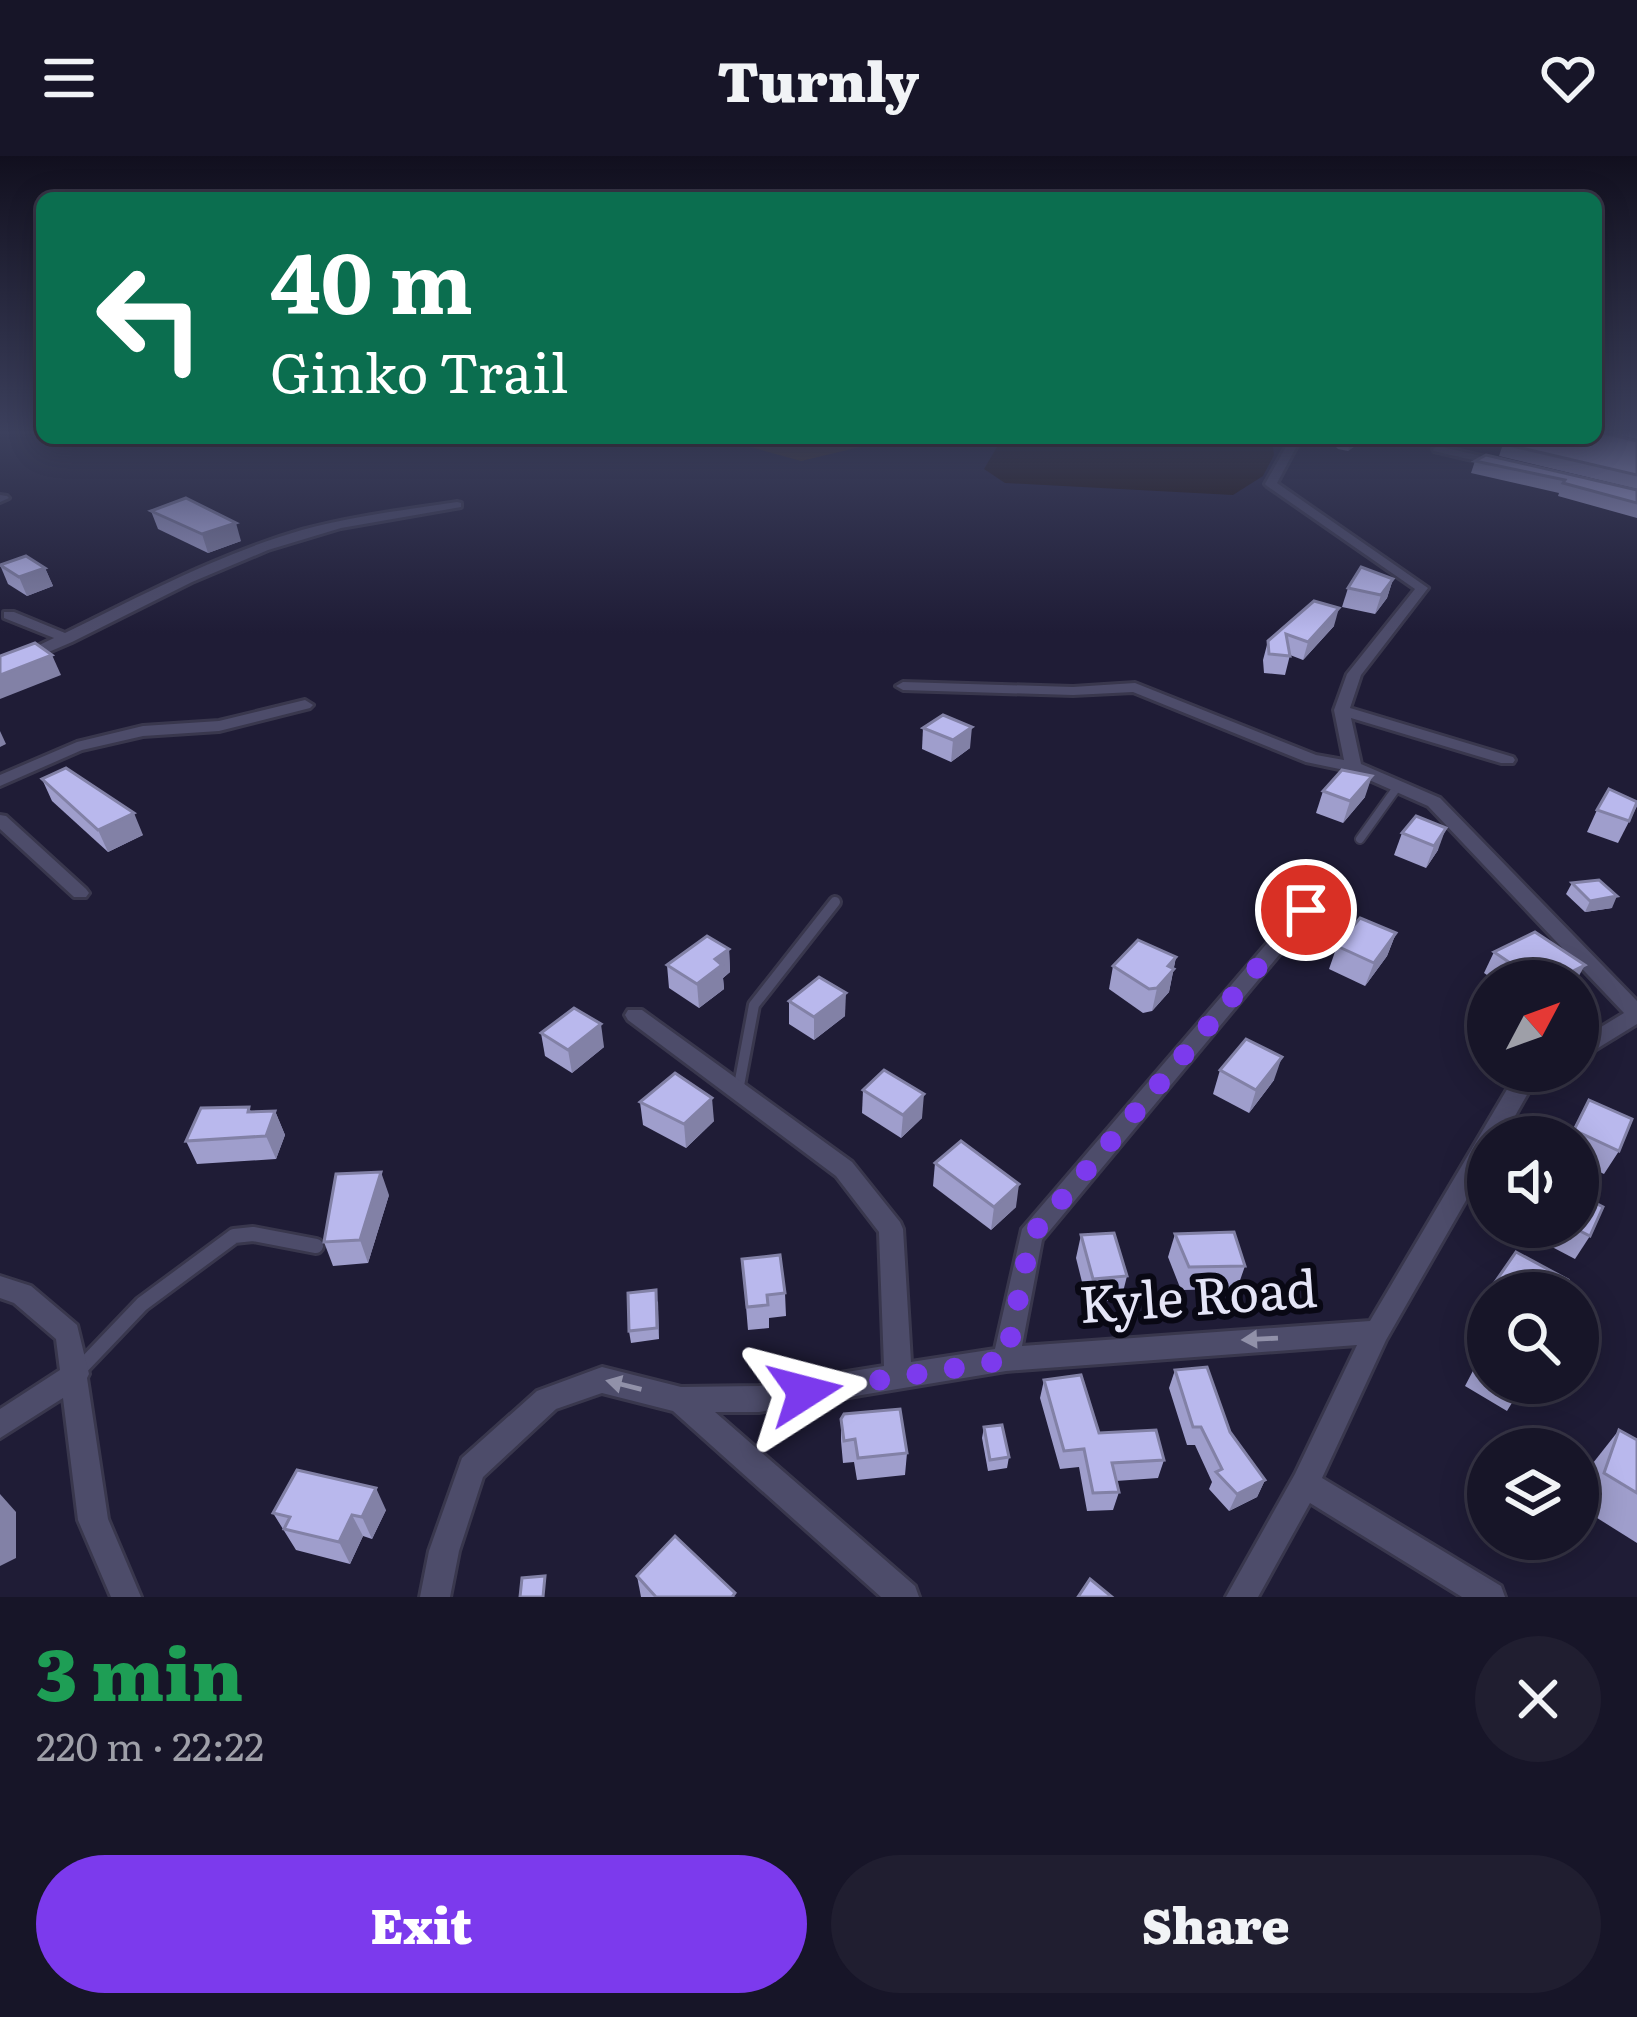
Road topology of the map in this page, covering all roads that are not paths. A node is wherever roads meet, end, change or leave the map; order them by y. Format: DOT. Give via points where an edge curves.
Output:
graph roads {
  1 [pos="1288,498"];
  2 [pos="457,505"];
  3 [pos="9,615"];
  4 [pos="67,639"];
  5 [pos="0,669"];
  6 [pos="903,686"];
  7 [pos="305,705"];
  8 [pos="1342,710"];
  9 [pos="1507,760"];
  10 [pos="1353,767"];
  11 [pos="0,781"];
  12 [pos="1398,786"];
  13 [pos="0,820"];
  14 [pos="1360,838"];
  15 [pos="80,893"];
  16 [pos="835,902"];
  17 [pos="1306,910"];
  18 [pos="1637,1014"];
  19 [pos="635,1015"];
  20 [pos="1599,1038"];
  21 [pos="738,1091"];
  22 [pos="1467,1177"];
  23 [pos="316,1246"];
  24 [pos="0,1287"];
  25 [pos="1377,1332"];
  26 [pos="1006,1360"];
  27 [pos="76,1374"];
  28 [pos="898,1377"];
  29 [pos="681,1400"];
  30 [pos="0,1425"];
  31 [pos="1306,1484"];
  32 [pos="126,1597"];
  33 [pos="435,1597"];
  34 [pos="904,1597"];
  35 [pos="1241,1597"];
  36 [pos="1490,1597"];
  1 -- 8 [label="street" via="1422,588 1354,674"];
  2 -- 4 [label="street" via="297,536"];
  3 -- 4 [label="street"];
  4 -- 5 [label="street"];
  6 -- 10 [label="street" via="1135,688 1312,759"];
  7 -- 11 [label="street" via="219,727 143,731 77,747"];
  8 -- 9 [label="street"];
  8 -- 10 [label="street"];
  10 -- 12 [label="street"];
  12 -- 14 [label="lane"];
  12 -- 18 [label="street" via="1434,802"];
  13 -- 15 [label="street"];
  16 -- 21 [label="lane" via="754,1006"];
  17 -- 26 [label="street" via="1031,1236"];
  18 -- 20 [label="street"];
  19 -- 21 [label="street"];
  21 -- 28 [label="street" via="844,1169 891,1229"];
  22 -- 25 [label="street, Kyle Road"];
  23 -- 27 [label="lane" via="234,1236 142,1304"];
  24 -- 27 [label="street" via="22,1294 68,1333"];
  25 -- 26 [label="street, Kyle Road, one-way"];
  25 -- 31 [label="street"];
  26 -- 28 [label="street, Kyle Road"];
  27 -- 30 [label="street"];
  27 -- 32 [label="street" via="92,1520"];
  28 -- 29 [label="street, Kyle Road" via="759,1399"];
  29 -- 33 [label="street, Kyle Road, one-way" via="602,1380 547,1400 472,1468"];
  29 -- 34 [label="street"];
  31 -- 35 [label="street"];
  31 -- 36 [label="street"];
}
